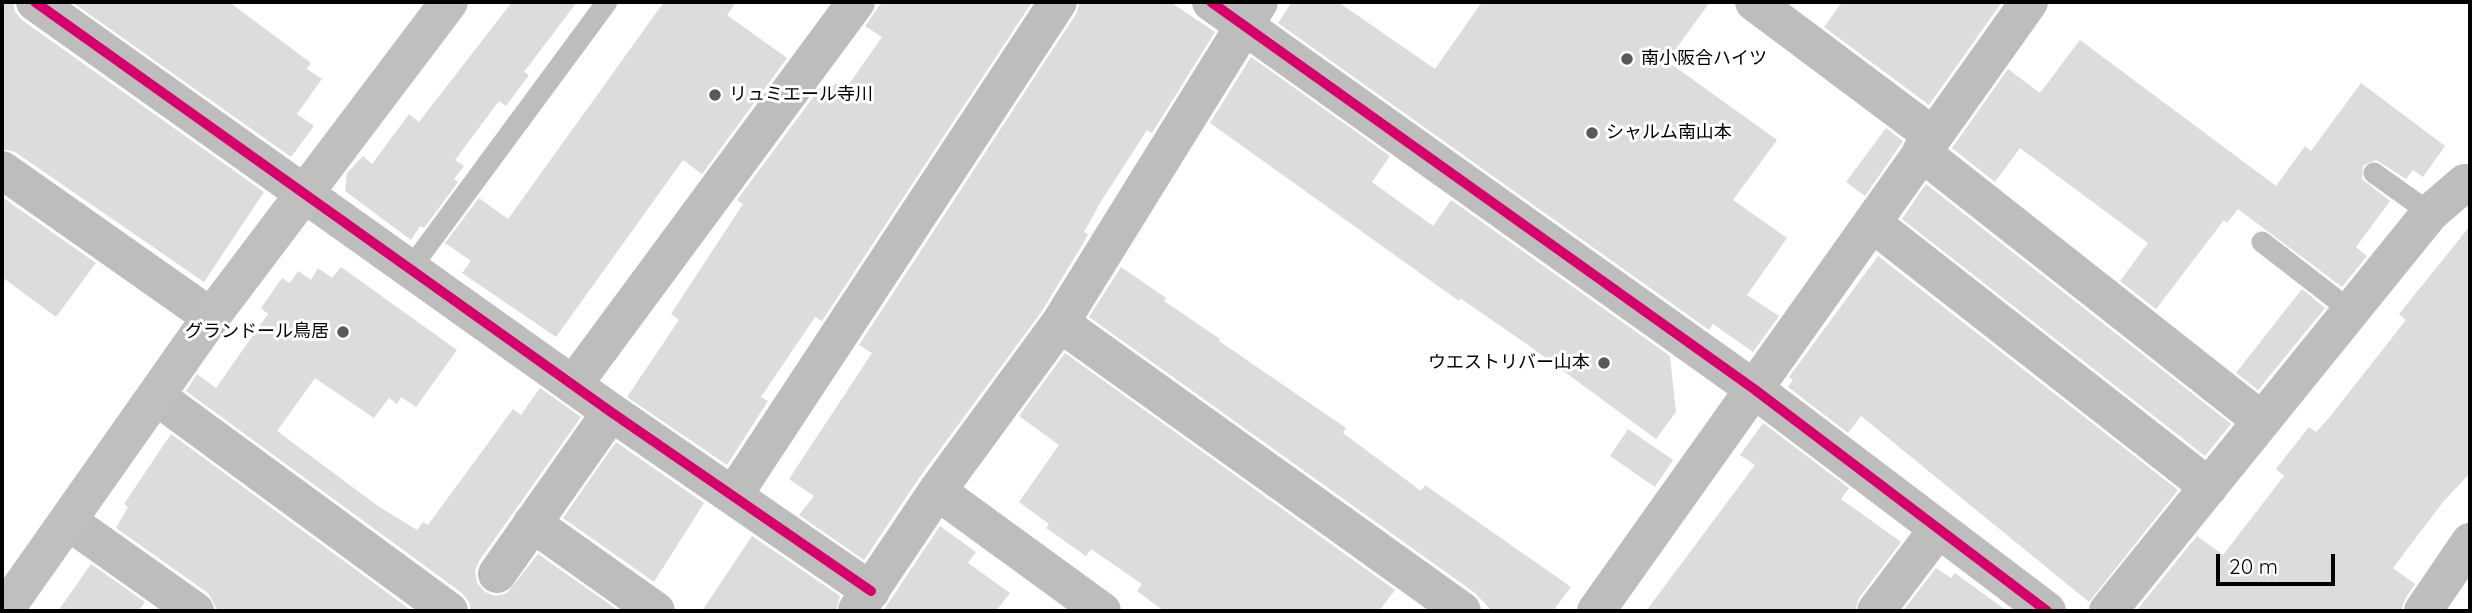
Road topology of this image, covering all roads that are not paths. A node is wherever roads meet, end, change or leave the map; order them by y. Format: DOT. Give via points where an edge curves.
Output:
graph roads {
  1 [pos="35,2"];
  2 [pos="449,2"];
  3 [pos="607,2"];
  4 [pos="856,2"];
  5 [pos="1058,2"];
  6 [pos="1211,2"];
  7 [pos="1754,2"];
  8 [pos="2029,2"];
  9 [pos="1252,13"];
  10 [pos="1927,144"];
  11 [pos="2,170"];
  12 [pos="2374,173"];
  13 [pos="2470,187"];
  14 [pos="303,193"];
  15 [pos="2430,213"];
  16 [pos="1872,223"];
  17 [pos="2262,242"];
  18 [pos="410,269"];
  19 [pos="2351,311"];
  20 [pos="211,317"];
  21 [pos="1060,323"];
  22 [pos="573,385"];
  23 [pos="1754,389"];
  24 [pos="156,396"];
  25 [pos="611,412"];
  26 [pos="2262,421"];
  27 [pos="2208,487"];
  28 [pos="937,491"];
  29 [pos="733,496"];
  30 [pos="68,521"];
  31 [pos="532,523"];
  32 [pos="1938,529"];
  33 [pos="2466,556"];
  34 [pos="497,574"];
  35 [pos="863,601"];
  36 [pos="4,611"];
  37 [pos="195,611"];
  38 [pos="449,611"];
  39 [pos="656,611"];
  40 [pos="1102,611"];
  41 [pos="1462,611"];
  42 [pos="1596,611"];
  43 [pos="1876,611"];
  44 [pos="2047,611"];
  45 [pos="2108,611"];
  46 [pos="2423,611"];
  1 -- 14 [label="street"];
  2 -- 14 [label="street"];
  3 -- 18 [label="lane"];
  4 -- 22 [label="street"];
  5 -- 29 [label="street"];
  6 -- 9 [label="street"];
  7 -- 10 [label="street"];
  8 -- 10 [label="street"];
  9 -- 21 [label="street"];
  9 -- 23 [label="street"];
  10 -- 16 [label="street"];
  10 -- 26 [label="street"];
  11 -- 20 [label="street"];
  12 -- 15 [label="lane"];
  13 -- 15 [label="street" via="2465,183"];
  14 -- 18 [label="street"];
  14 -- 20 [label="street"];
  15 -- 19 [label="street"];
  16 -- 23 [label="street"];
  16 -- 27 [label="street"];
  17 -- 19 [label="lane"];
  18 -- 22 [label="street"];
  19 -- 26 [label="street"];
  20 -- 24 [label="street"];
  21 -- 28 [label="street"];
  21 -- 41 [label="street"];
  22 -- 25 [label="street"];
  23 -- 32 [label="street"];
  23 -- 42 [label="street"];
  24 -- 30 [label="street"];
  24 -- 38 [label="street"];
  25 -- 29 [label="street"];
  25 -- 31 [label="street"];
  26 -- 27 [label="street"];
  27 -- 45 [label="street"];
  28 -- 35 [label="street"];
  28 -- 40 [label="street"];
  29 -- 35 [label="street"];
  30 -- 36 [label="street"];
  30 -- 37 [label="street"];
  31 -- 34 [label="street"];
  31 -- 39 [label="street"];
  32 -- 43 [label="street"];
  32 -- 44 [label="street"];
  33 -- 46 [label="street"];
}
